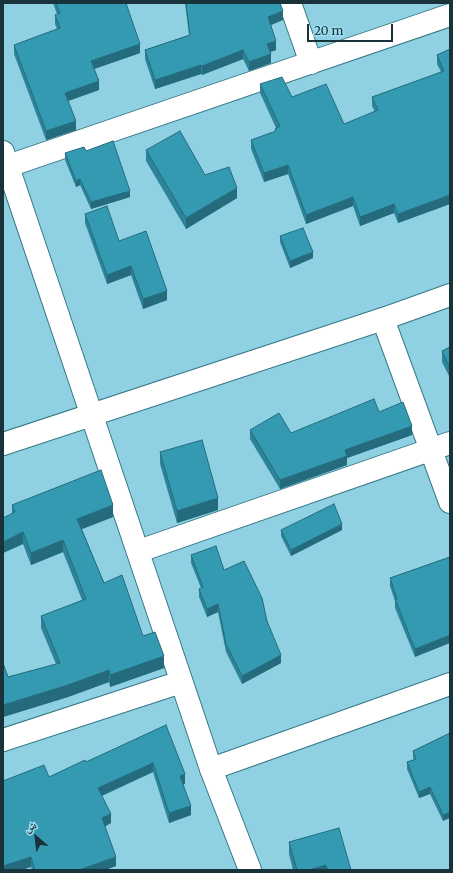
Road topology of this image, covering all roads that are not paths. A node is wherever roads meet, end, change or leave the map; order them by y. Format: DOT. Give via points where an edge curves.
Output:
graph roads {
  1 [pos="290,3"];
  2 [pos="450,15"];
  3 [pos="311,63"];
  4 [pos="5,159"];
  5 [pos="450,295"];
  6 [pos="383,319"];
  7 [pos="92,416"];
  8 [pos="3,444"];
  9 [pos="440,446"];
  10 [pos="450,502"];
  11 [pos="138,551"];
  12 [pos="182,682"];
  13 [pos="450,684"];
  14 [pos="3,740"];
  15 [pos="211,769"];
  16 [pos="250,870"];
  1 -- 3 [label="street"];
  2 -- 3 [label="street"];
  3 -- 4 [label="street"];
  4 -- 7 [label="street"];
  5 -- 6 [label="street"];
  6 -- 7 [label="street"];
  6 -- 9 [label="street"];
  7 -- 8 [label="street"];
  7 -- 11 [label="street"];
  9 -- 10 [label="street"];
  9 -- 11 [label="street"];
  11 -- 12 [label="street"];
  12 -- 14 [label="street"];
  12 -- 15 [label="street"];
  13 -- 15 [label="street"];
  15 -- 16 [label="street"];
}
